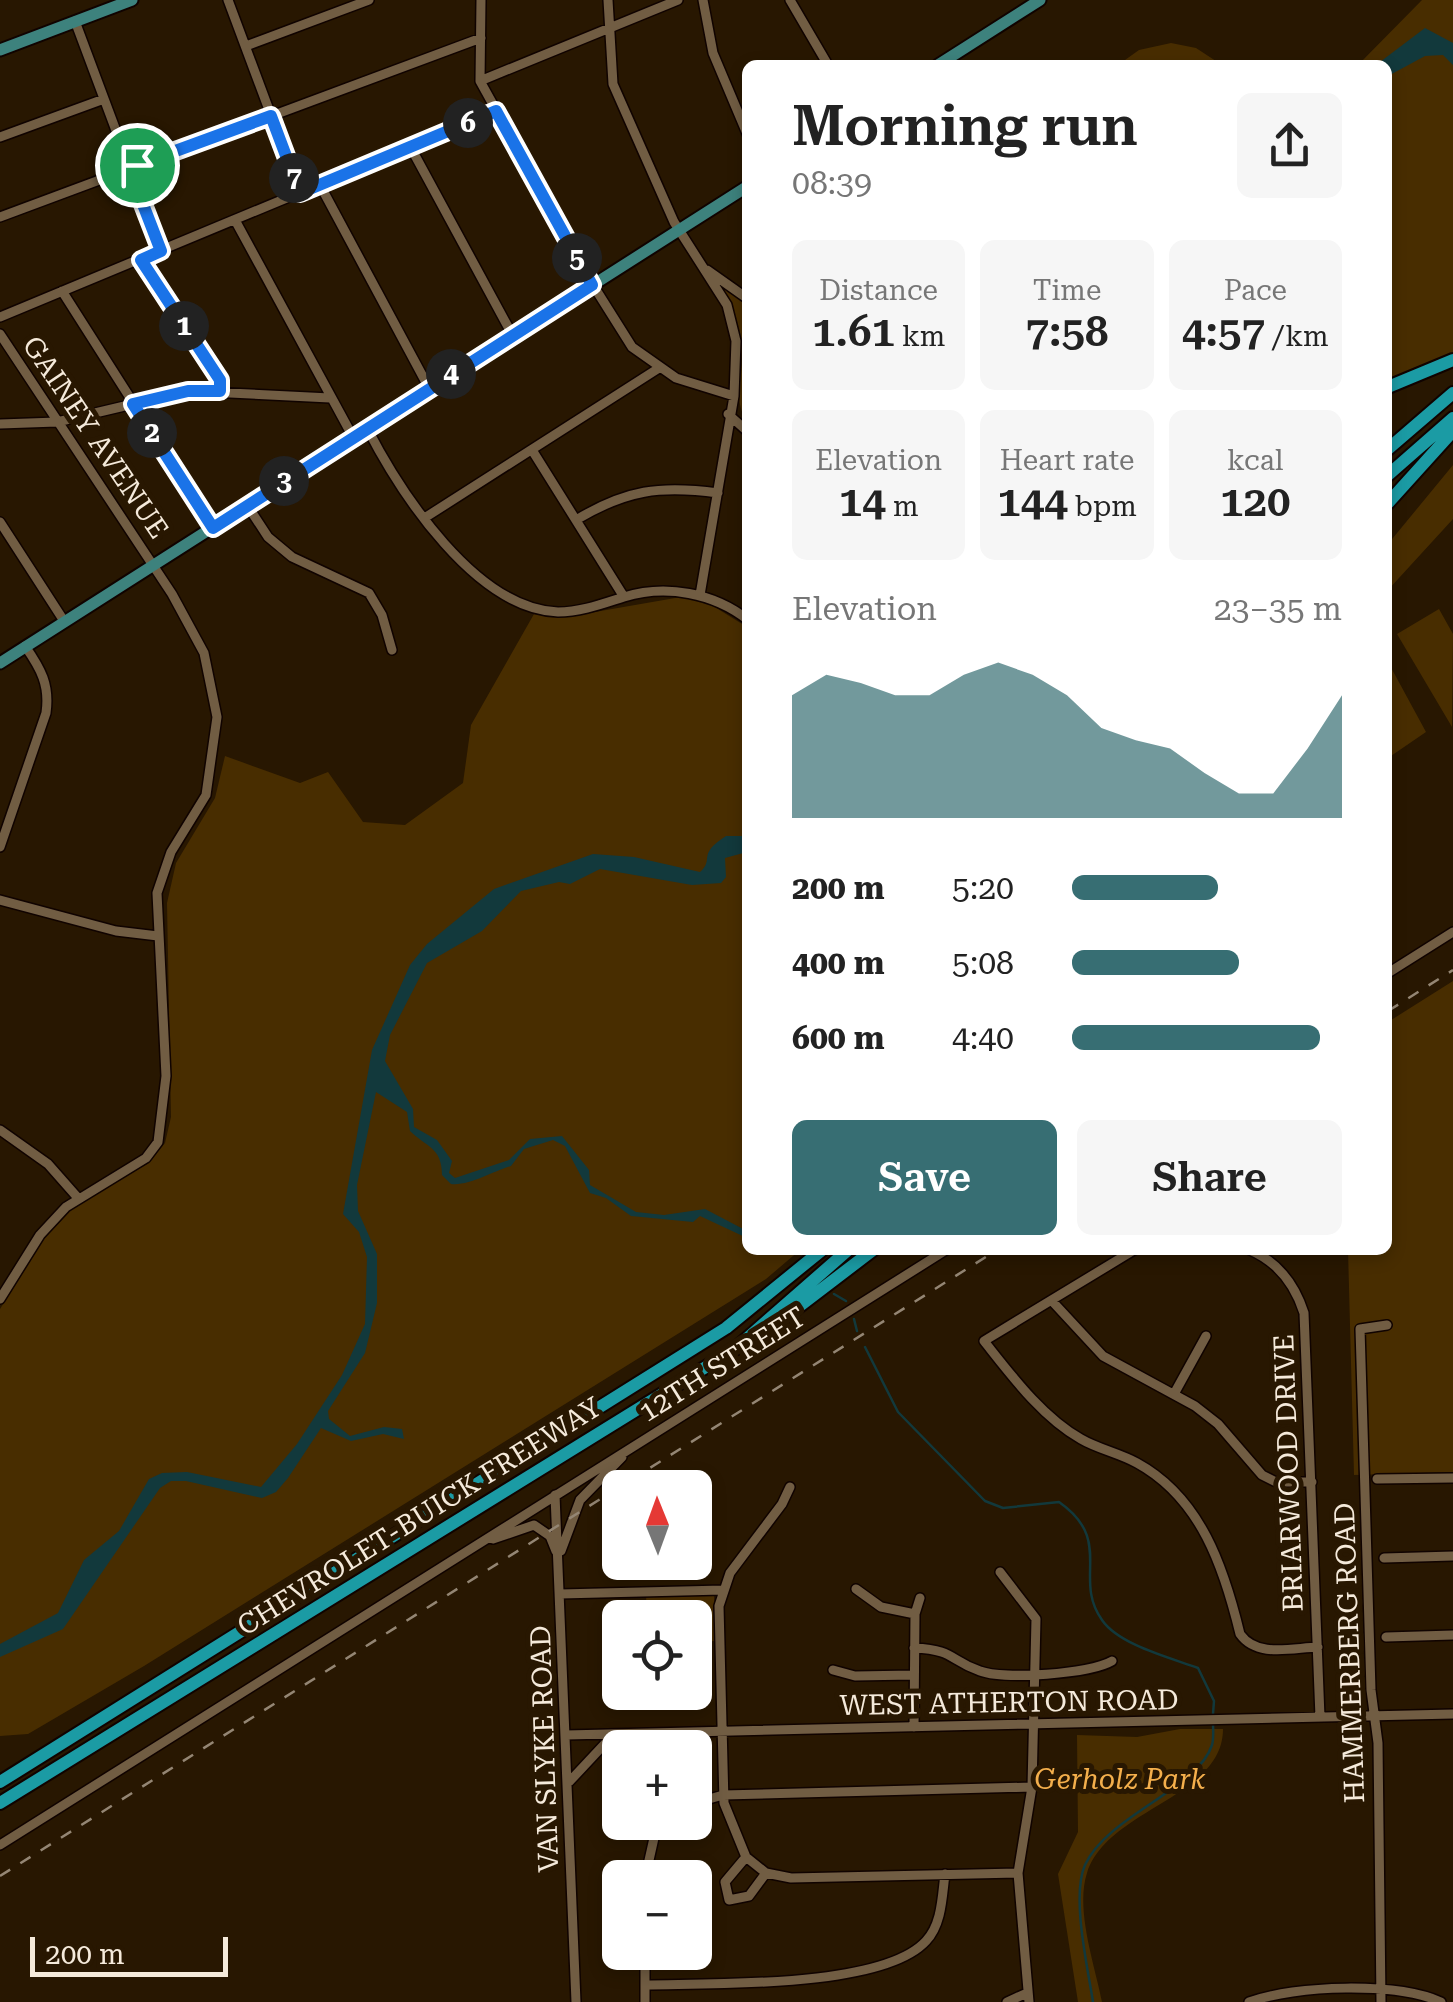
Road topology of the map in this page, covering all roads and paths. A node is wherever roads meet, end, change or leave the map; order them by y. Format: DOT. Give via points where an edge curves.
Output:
graph roads {
  1 [pos="132,0"];
  2 [pos="228,0"];
  3 [pos="369,0"];
  4 [pos="481,0"];
  5 [pos="608,0"];
  6 [pos="678,0"];
  7 [pos="703,0"];
  8 [pos="790,0"];
  9 [pos="1040,0"];
  10 [pos="75,21"];
  11 [pos="609,27"];
  12 [pos="481,38"];
  13 [pos="246,46"];
  14 [pos="1,47"];
  15 [pos="825,60"];
  16 [pos="946,60"];
  17 [pos="480,81"];
  18 [pos="104,99"];
  19 [pos="496,111"];
  20 [pos="271,116"];
  21 [pos="742,122"];
  22 [pos="0,137"];
  23 [pos="410,148"];
  24 [pos="129,168"];
  25 [pos="320,186"];
  26 [pos="742,190"];
  27 [pos="300,193"];
  28 [pos="0,217"];
  29 [pos="235,220"];
  30 [pos="678,230"];
  31 [pos="161,251"];
  32 [pos="141,260"];
  33 [pos="704,268"];
  34 [pos="592,285"];
  35 [pos="62,291"];
  36 [pos="742,294"];
  37 [pos="0,317"];
  38 [pos="0,334"];
  39 [pos="513,336"];
  40 [pos="1453,360"];
  41 [pos="659,368"];
  42 [pos="1392,385"];
  43 [pos="429,388"];
  44 [pos="220,391"];
  45 [pos="1453,393"];
  46 [pos="734,396"];
  47 [pos="330,398"];
  48 [pos="133,404"];
  49 [pos="728,414"];
  50 [pos="1453,418"];
  51 [pos="57,422"];
  52 [pos="0,424"];
  53 [pos="742,427"];
  54 [pos="367,428"];
  55 [pos="1453,431"];
  56 [pos="353,437"];
  57 [pos="1392,446"];
  58 [pos="532,450"];
  59 [pos="1392,471"];
  60 [pos="718,493"];
  61 [pos="1392,499"];
  62 [pos="247,506"];
  63 [pos="426,517"];
  64 [pos="576,520"];
  65 [pos="0,522"];
  66 [pos="213,528"];
  67 [pos="154,566"];
  68 [pos="700,595"];
  69 [pos="624,597"];
  70 [pos="742,617"];
  71 [pos="64,621"];
  72 [pos="25,646"];
  73 [pos="392,650"];
  74 [pos="0,663"];
  75 [pos="0,848"];
  76 [pos="0,900"];
  77 [pos="1453,932"];
  78 [pos="158,936"];
  79 [pos="1392,970"];
  80 [pos="0,1130"];
  81 [pos="78,1198"];
  82 [pos="816,1255"];
  83 [pos="842,1255"];
  84 [pos="867,1255"];
  85 [pos="938,1255"];
  86 [pos="1126,1255"];
  87 [pos="1258,1255"];
  88 [pos="0,1299"];
  89 [pos="1052,1301"];
  90 [pos="1386,1325"];
  91 [pos="1206,1336"];
  92 [pos="735,1348"];
  93 [pos="1174,1394"];
  94 [pos="632,1447"];
  95 [pos="1453,1478"];
  96 [pos="1378,1479"];
  97 [pos="1312,1482"];
  98 [pos="790,1486"];
  99 [pos="555,1495"];
  100 [pos="1453,1556"];
  101 [pos="558,1558"];
  102 [pos="1384,1558"];
  103 [pos="448,1562"];
  104 [pos="1000,1572"];
  105 [pos="856,1589"];
  106 [pos="724,1590"];
  107 [pos="560,1594"];
  108 [pos="920,1598"];
  109 [pos="915,1614"];
  110 [pos="1453,1635"];
  111 [pos="1386,1637"];
  112 [pos="1318,1647"];
  113 [pos="914,1648"];
  114 [pos="1112,1660"];
  115 [pos="833,1670"];
  116 [pos="1033,1672"];
  117 [pos="912,1676"];
  118 [pos="1453,1714"];
  119 [pos="1374,1716"];
  120 [pos="1320,1717"];
  121 [pos="1032,1724"];
  122 [pos="914,1727"];
  123 [pos="712,1732"];
  124 [pos="722,1732"];
  125 [pos="602,1734"];
  126 [pos="566,1735"];
  127 [pos="602,1743"];
  128 [pos="0,1782"];
  129 [pos="568,1784"];
  130 [pos="1032,1787"];
  131 [pos="723,1796"];
  132 [pos="712,1799"];
  133 [pos="0,1803"];
  134 [pos="0,1845"];
  135 [pos="746,1857"];
  136 [pos="766,1873"];
  137 [pos="1018,1873"];
  138 [pos="944,1874"];
  139 [pos="645,1970"];
  140 [pos="645,1985"];
  141 [pos="1381,1996"];
  142 [pos="1028,1997"];
  143 [pos="576,2002"];
  144 [pos="645,2002"];
  145 [pos="1007,2002"];
  146 [pos="1250,2002"];
  147 [pos="1442,2002"];
  1 -- 10 [label="main road"];
  2 -- 13 [label="street"];
  3 -- 13 [label="street"];
  4 -- 12 [label="street"];
  5 -- 11 [label="street"];
  6 -- 11 [label="street"];
  7 -- 21 [label="street" via="713,53"];
  8 -- 15 [label="street"];
  9 -- 16 [label="main road"];
  10 -- 14 [label="main road"];
  10 -- 18 [label="street"];
  11 -- 17 [label="street"];
  11 -- 30 [label="street" via="613,84"];
  12 -- 17 [label="street"];
  12 -- 20 [label="street"];
  13 -- 20 [label="street"];
  17 -- 19 [label="street"];
  18 -- 22 [label="street"];
  18 -- 24 [label="street"];
  19 -- 23 [label="street"];
  19 -- 34 [label="street"];
  20 -- 24 [label="street"];
  20 -- 27 [label="street"];
  23 -- 25 [label="street"];
  23 -- 39 [label="street"];
  24 -- 28 [label="street"];
  24 -- 31 [label="street"];
  25 -- 27 [label="street"];
  25 -- 43 [label="street"];
  26 -- 30 [label="main road"];
  27 -- 29 [label="street"];
  29 -- 31 [label="street"];
  29 -- 47 [label="street"];
  30 -- 33 [label="street"];
  30 -- 34 [label="main road"];
  31 -- 32 [label="street"];
  32 -- 35 [label="street"];
  32 -- 44 [label="street" via="220,380"];
  33 -- 36 [label="street"];
  33 -- 46 [label="street" via="733,324"];
  34 -- 39 [label="main road"];
  34 -- 41 [label="street" via="632,347"];
  35 -- 37 [label="street"];
  35 -- 48 [label="street"];
  38 -- 51 [label="street, GAINEY AVENUE"];
  39 -- 43 [label="main road"];
  40 -- 42 [label="highway"];
  41 -- 46 [label="street"];
  41 -- 58 [label="street"];
  43 -- 54 [label="main road"];
  44 -- 47 [label="street"];
  44 -- 48 [label="street"];
  45 -- 57 [label="highway"];
  46 -- 49 [label="street"];
  47 -- 56 [label="street"];
  48 -- 51 [label="street"];
  48 -- 66 [label="street"];
  49 -- 53 [label="street"];
  49 -- 60 [label="street"];
  50 -- 59 [label="highway"];
  51 -- 52 [label="street"];
  51 -- 67 [label="street, GAINEY AVENUE"];
  54 -- 56 [label="main road"];
  54 -- 63 [label="street"];
  55 -- 61 [label="highway"];
  56 -- 62 [label="main road"];
  58 -- 63 [label="street"];
  58 -- 64 [label="street"];
  60 -- 64 [label="street" via="663,488 626,494"];
  60 -- 68 [label="street"];
  62 -- 66 [label="main road"];
  62 -- 73 [label="street" via="292,557 369,593"];
  63 -- 69 [label="street" via="482,582 519,604 571,611"];
  64 -- 69 [label="street"];
  65 -- 71 [label="street"];
  66 -- 67 [label="main road"];
  67 -- 71 [label="main road"];
  67 -- 78 [label="street, GAINEY AVENUE" via="204,652 217,717 206,795 171,852 157,893"];
  68 -- 69 [label="street"];
  68 -- 70 [label="street"];
  71 -- 72 [label="main road"];
  72 -- 74 [label="main road"];
  72 -- 75 [label="street" via="42,671 46,712"];
  76 -- 78 [label="street"];
  77 -- 79 [label="street"];
  78 -- 81 [label="street, GAINEY AVENUE" via="166,1061 158,1142 146,1158"];
  80 -- 81 [label="street" via="48,1164"];
  81 -- 88 [label="street, GAINEY AVENUE" via="40,1235"];
  82 -- 128 [label="highway, CHEVROLET-BUICK FREEWAY" via="726,1328"];
  83 -- 92 [label="highway, CHEVROLET-BUICK FREEWAY"];
  84 -- 92 [label="highway" via="770,1332"];
  85 -- 94 [label="street, 12TH STREET"];
  86 -- 89 [label="street"];
  87 -- 97 [label="street, BRIARWOOD DRIVE" via="1278,1268 1304,1313"];
  89 -- 93 [label="street" via="1103,1356"];
  89 -- 112 [label="street" via="984,1342 1049,1415 1079,1438 1164,1480 1186,1504 1217,1554 1247,1644 1259,1650"];
  90 -- 119 [label="street, HAMMERBERG ROAD" via="1360,1329"];
  91 -- 93 [label="street"];
  92 -- 133 [label="highway, CHEVROLET-BUICK FREEWAY"];
  93 -- 97 [label="street" via="1218,1424 1262,1475"];
  94 -- 99 [label="street, 12TH STREET"];
  94 -- 101 [label="street" via="580,1500"];
  95 -- 96 [label="street"];
  97 -- 112 [label="street, BRIARWOOD DRIVE"];
  98 -- 106 [label="street"];
  99 -- 101 [label="street, VAN SLYKE ROAD"];
  99 -- 103 [label="street, 12TH STREET"];
  100 -- 102 [label="street"];
  101 -- 103 [label="street" via="547,1532 526,1525"];
  101 -- 107 [label="street, VAN SLYKE ROAD"];
  103 -- 134 [label="street, 12TH STREET"];
  104 -- 116 [label="street" via="1034,1612"];
  105 -- 109 [label="street" via="881,1606"];
  106 -- 107 [label="street"];
  106 -- 124 [label="street"];
  107 -- 126 [label="street, VAN SLYKE ROAD"];
  108 -- 109 [label="street"];
  109 -- 113 [label="street"];
  110 -- 111 [label="street"];
  112 -- 120 [label="street, BRIARWOOD DRIVE"];
  113 -- 116 [label="street" via="944,1649 984,1674"];
  113 -- 117 [label="street"];
  114 -- 116 [label="street" via="1095,1671"];
  115 -- 117 [label="street"];
  116 -- 121 [label="street"];
  117 -- 122 [label="street"];
  118 -- 119 [label="street, WEST ATHERTON ROAD"];
  119 -- 120 [label="street, WEST ATHERTON ROAD"];
  119 -- 141 [label="street, HAMMERBERG ROAD"];
  120 -- 121 [label="street, WEST ATHERTON ROAD"];
  121 -- 122 [label="street, WEST ATHERTON ROAD"];
  121 -- 130 [label="street"];
  122 -- 124 [label="street, WEST ATHERTON ROAD"];
  123 -- 124 [label="street, WEST ATHERTON ROAD"];
  124 -- 131 [label="street"];
  125 -- 126 [label="street, WEST ATHERTON ROAD"];
  126 -- 129 [label="street, VAN SLYKE ROAD"];
  127 -- 129 [label="street"];
  129 -- 143 [label="street, VAN SLYKE ROAD"];
  130 -- 131 [label="street"];
  130 -- 137 [label="street"];
  131 -- 132 [label="street"];
  131 -- 135 [label="street"];
  135 -- 136 [label="street"];
  135 -- 136 [label="street" via="726,1882 730,1900 749,1896"];
  136 -- 138 [label="street"];
  137 -- 138 [label="street"];
  137 -- 142 [label="street"];
  138 -- 140 [label="street" via="933,1932 894,1961 807,1980"];
  139 -- 140 [label="street"];
  140 -- 144 [label="street"];
  141 -- 146 [label="street" via="1294,1992"];
  141 -- 147 [label="street" via="1424,1994"];
  142 -- 145 [label="street"];
}
